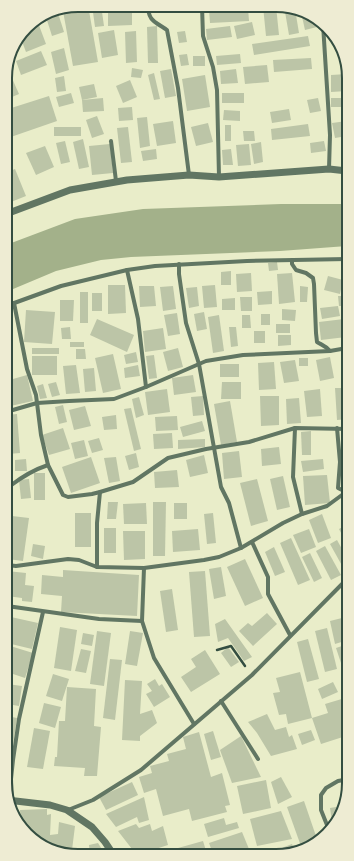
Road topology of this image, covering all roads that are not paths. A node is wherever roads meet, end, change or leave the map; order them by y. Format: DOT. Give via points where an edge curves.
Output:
graph roads {
  1 [pos="150,12"];
  2 [pos="202,12"];
  3 [pos="325,34"];
  4 [pos="111,141"];
  5 [pos="329,169"];
  6 [pos="342,170"];
  7 [pos="189,175"];
  8 [pos="219,177"];
  9 [pos="116,182"];
  10 [pos="12,212"];
  11 [pos="342,259"];
  12 [pos="292,260"];
  13 [pos="179,264"];
  14 [pos="127,270"];
  15 [pos="14,303"];
  16 [pos="342,349"];
  17 [pos="330,351"];
  18 [pos="199,364"];
  19 [pos="146,387"];
  20 [pos="37,403"];
  21 [pos="12,410"];
  22 [pos="295,428"];
  23 [pos="337,428"];
  24 [pos="342,428"];
  25 [pos="214,448"];
  26 [pos="48,465"];
  27 [pos="12,484"];
  28 [pos="342,491"];
  29 [pos="100,492"];
  30 [pos="342,497"];
  31 [pos="302,514"];
  32 [pos="252,542"];
  33 [pos="241,548"];
  34 [pos="12,566"];
  35 [pos="97,567"];
  36 [pos="144,568"];
  37 [pos="342,584"];
  38 [pos="12,607"];
  39 [pos="43,612"];
  40 [pos="142,621"];
  41 [pos="290,635"];
  42 [pos="221,701"];
  43 [pos="194,724"];
  44 [pos="258,759"];
  45 [pos="12,770"];
  46 [pos="342,780"];
  47 [pos="14,801"];
  48 [pos="67,810"];
  49 [pos="327,825"];
  50 [pos="110,849"];
  1 -- 7 [label="street" via="153,21 167,30 178,88"];
  2 -- 8 [label="street" via="203,36 217,90"];
  3 -- 5 [label="street" via="330,135"];
  4 -- 9 [label="street"];
  5 -- 6 [label="street"];
  5 -- 8 [label="street"];
  7 -- 8 [label="street"];
  7 -- 9 [label="street"];
  9 -- 10 [label="street" via="70,190"];
  11 -- 12 [label="street"];
  12 -- 13 [label="street"];
  12 -- 17 [label="street" via="296,270 313,278 317,342"];
  13 -- 14 [label="street"];
  13 -- 18 [label="street" via="186,323"];
  14 -- 15 [label="street" via="61,286"];
  14 -- 19 [label="street" via="138,319"];
  15 -- 20 [label="street" via="27,369"];
  16 -- 17 [label="street"];
  17 -- 18 [label="street" via="243,355"];
  18 -- 19 [label="street"];
  18 -- 25 [label="street"];
  19 -- 20 [label="street" via="114,399"];
  20 -- 21 [label="street"];
  20 -- 26 [label="street"];
  22 -- 23 [label="street"];
  22 -- 25 [label="street" via="249,442"];
  22 -- 31 [label="street" via="293,477"];
  23 -- 24 [label="street"];
  23 -- 28 [label="street" via="340,462 338,488"];
  25 -- 29 [label="street" via="168,458 132,482"];
  25 -- 33 [label="street" via="221,487 229,503"];
  26 -- 27 [label="street" via="21,477"];
  26 -- 29 [label="street" via="63,495 68,497"];
  29 -- 35 [label="street"];
  30 -- 31 [label="street" via="327,506"];
  31 -- 32 [label="street"];
  32 -- 33 [label="street"];
  32 -- 41 [label="street" via="268,577 268,594"];
  33 -- 36 [label="street" via="219,557"];
  34 -- 35 [label="street" via="68,559"];
  35 -- 36 [label="street"];
  36 -- 40 [label="street"];
  37 -- 41 [label="street"];
  38 -- 39 [label="street"];
  39 -- 40 [label="street"];
  39 -- 45 [label="street" via="19,719"];
  40 -- 43 [label="street" via="154,658"];
  41 -- 42 [label="street" via="252,675"];
  42 -- 43 [label="street"];
  42 -- 44 [label="street"];
  43 -- 48 [label="street" via="141,770 93,800"];
  46 -- 49 [label="street" via="326,788 320,795 320,810"];
  47 -- 48 [label="street"];
  48 -- 50 [label="street" via="92,827"];
}
